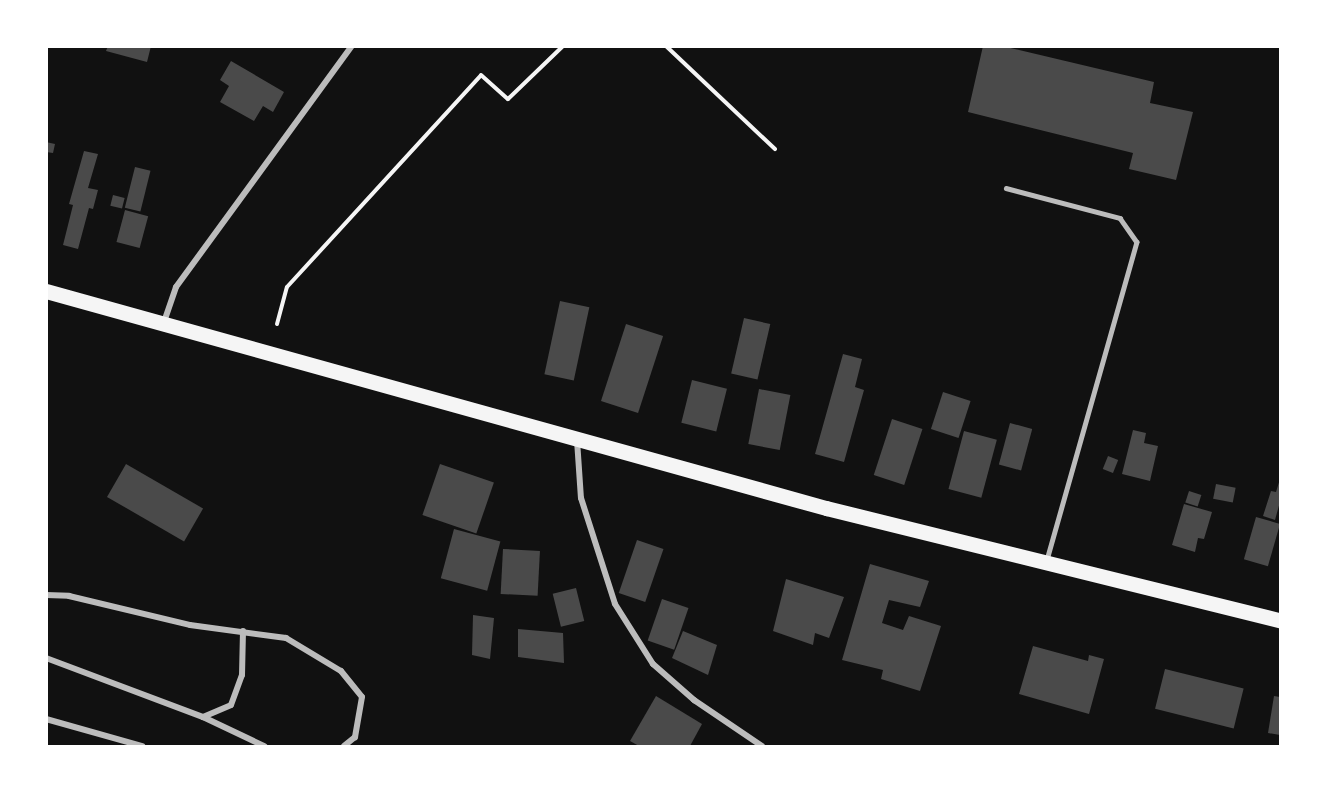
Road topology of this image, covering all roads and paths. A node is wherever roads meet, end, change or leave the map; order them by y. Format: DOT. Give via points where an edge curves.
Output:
graph roads {
  1 [pos="352,46"];
  2 [pos="563,46"];
  3 [pos="666,46"];
  4 [pos="775,149"];
  5 [pos="1006,188"];
  6 [pos="46,291"];
  7 [pos="164,324"];
  8 [pos="278,324"];
  9 [pos="577,440"];
  10 [pos="1046,564"];
  11 [pos="46,595"];
  12 [pos="1281,620"];
  13 [pos="243,631"];
  14 [pos="46,658"];
  15 [pos="203,717"];
  16 [pos="46,719"];
  17 [pos="142,747"];
  18 [pos="264,747"];
  19 [pos="344,747"];
  20 [pos="762,747"];
  1 -- 7 [label="street" via="176,287"];
  2 -- 8 [label="path" via="508,99 481,75 287,287"];
  3 -- 4 [label="path"];
  5 -- 10 [label="lane" via="1120,218 1137,242"];
  6 -- 7 [label="main road"];
  7 -- 9 [label="main road"];
  9 -- 10 [label="main road"];
  9 -- 20 [label="street" via="581,498 615,604 653,663 694,700"];
  10 -- 12 [label="main road"];
  11 -- 13 [label="street" via="69,596 190,625"];
  13 -- 15 [label="street" via="242,675 231,705"];
  13 -- 19 [label="street" via="286,638 341,671 362,697 354,737"];
  14 -- 15 [label="street"];
  15 -- 18 [label="street"];
  16 -- 17 [label="street"];
}
